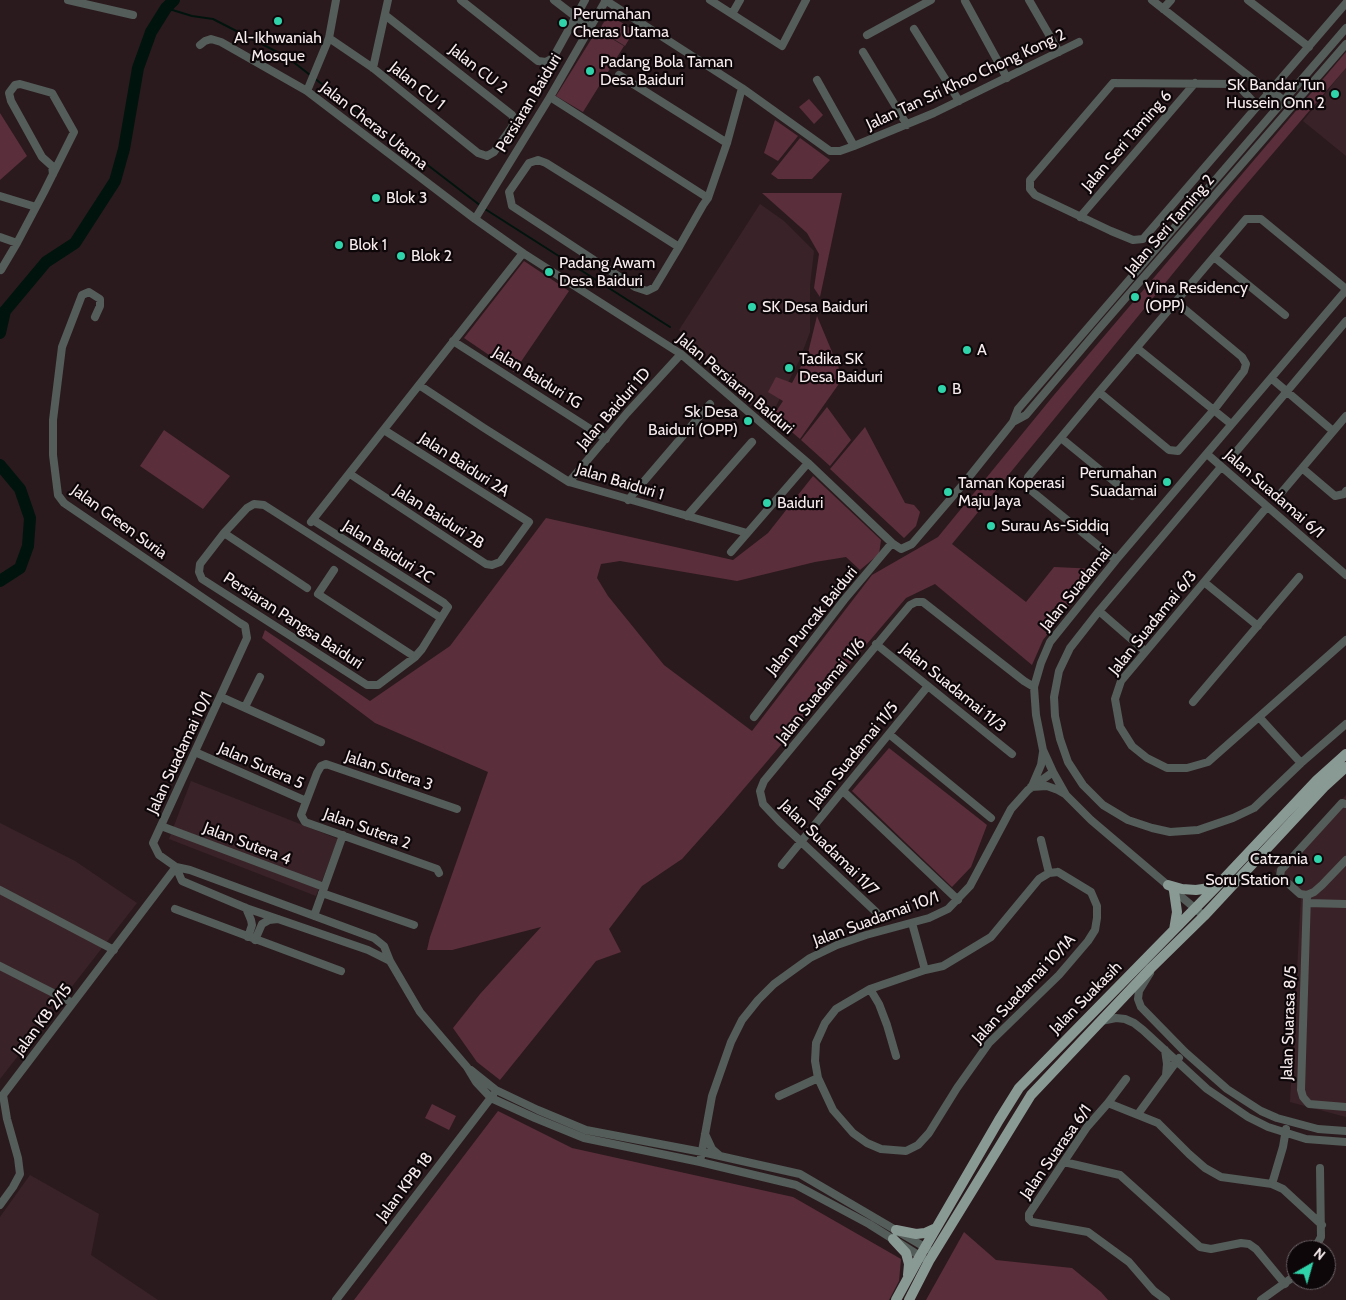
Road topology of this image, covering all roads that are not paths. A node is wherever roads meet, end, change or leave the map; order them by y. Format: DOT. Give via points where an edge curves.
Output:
graph roads {
  1 [pos="68,0"];
  2 [pos="336,0"];
  3 [pos="388,0"];
  4 [pos="461,0"];
  5 [pos="554,0"];
  6 [pos="586,0"];
  7 [pos="606,0"];
  8 [pos="710,0"];
  9 [pos="740,0"];
  10 [pos="806,0"];
  11 [pos="931,0"];
  12 [pos="1029,0"];
  13 [pos="1152,0"];
  14 [pos="1171,0"];
  15 [pos="1248,0"];
  16 [pos="965,1"];
  17 [pos="1346,3"];
  18 [pos="1163,9"];
  19 [pos="732,14"];
  20 [pos="133,15"];
  21 [pos="385,15"];
  22 [pos="575,17"];
  23 [pos="589,27"];
  24 [pos="1346,28"];
  25 [pos="914,29"];
  26 [pos="867,35"];
  27 [pos="329,38"];
  28 [pos="1079,42"];
  29 [pos="1346,44"];
  30 [pos="200,45"];
  31 [pos="1309,47"];
  32 [pos="863,52"];
  33 [pos="1059,52"];
  34 [pos="373,68"];
  35 [pos="619,75"];
  36 [pos="1007,78"];
  37 [pos="817,80"];
  38 [pos="1195,84"];
  39 [pos="742,88"];
  40 [pos="307,91"];
  41 [pos="1269,92"];
  42 [pos="550,97"];
  43 [pos="959,101"];
  44 [pos="1282,103"];
  45 [pos="1257,106"];
  46 [pos="1290,109"];
  47 [pos="907,124"];
  48 [pos="727,144"];
  49 [pos="854,146"];
  50 [pos="486,156"];
  51 [pos="53,174"];
  52 [pos="0,196"];
  53 [pos="708,198"];
  54 [pos="36,207"];
  55 [pos="1080,217"];
  56 [pos="475,219"];
  57 [pos="0,237"];
  58 [pos="17,243"];
  59 [pos="679,247"];
  60 [pos="523,252"];
  61 [pos="1214,257"];
  62 [pos="0,270"];
  63 [pos="1346,289"];
  64 [pos="1176,302"];
  65 [pos="1285,315"];
  66 [pos="95,317"];
  67 [pos="1346,321"];
  68 [pos="453,342"];
  69 [pos="1137,348"];
  70 [pos="681,354"];
  71 [pos="1271,378"];
  72 [pos="419,385"];
  73 [pos="1286,391"];
  74 [pos="1099,392"];
  75 [pos="710,404"];
  76 [pos="1213,411"];
  77 [pos="1346,416"];
  78 [pos="1013,422"];
  79 [pos="1231,424"];
  80 [pos="384,430"];
  81 [pos="1333,431"];
  82 [pos="1061,438"];
  83 [pos="606,439"];
  84 [pos="752,442"];
  85 [pos="1207,454"];
  86 [pos="1230,459"];
  87 [pos="808,464"];
  88 [pos="1221,467"];
  89 [pos="1302,468"];
  90 [pos="350,474"];
  91 [pos="569,482"];
  92 [pos="1346,491"];
  93 [pos="1132,496"];
  94 [pos="1276,499"];
  95 [pos="628,500"];
  96 [pos="1267,507"];
  97 [pos="687,516"];
  98 [pos="313,520"];
  99 [pos="529,522"];
  100 [pos="305,530"];
  101 [pos="224,533"];
  102 [pos="747,533"];
  103 [pos="892,544"];
  104 [pos="731,552"];
  105 [pos="1116,560"];
  106 [pos="334,570"];
  107 [pos="1346,575"];
  108 [pos="1299,577"];
  109 [pos="1204,582"];
  110 [pos="307,588"];
  111 [pos="448,607"];
  112 [pos="1099,610"];
  113 [pos="441,618"];
  114 [pos="1258,626"];
  115 [pos="1346,640"];
  116 [pos="246,643"];
  117 [pos="876,644"];
  118 [pos="1146,651"];
  119 [pos="415,657"];
  120 [pos="260,676"];
  121 [pos="928,686"];
  122 [pos="1034,687"];
  123 [pos="225,699"];
  124 [pos="1193,702"];
  125 [pos="245,708"];
  126 [pos="754,717"];
  127 [pos="1259,717"];
  128 [pos="1346,724"];
  129 [pos="889,734"];
  130 [pos="321,742"];
  131 [pos="1043,750"];
  132 [pos="196,752"];
  133 [pos="1012,754"];
  134 [pos="1346,754"];
  135 [pos="1301,763"];
  136 [pos="1346,767"];
  137 [pos="1053,772"];
  138 [pos="318,773"];
  139 [pos="1031,787"];
  140 [pos="842,791"];
  141 [pos="1066,795"];
  142 [pos="306,801"];
  143 [pos="763,804"];
  144 [pos="1346,804"];
  145 [pos="456,809"];
  146 [pos="991,818"];
  147 [pos="161,826"];
  148 [pos="343,835"];
  149 [pos="1041,840"];
  150 [pos="802,842"];
  151 [pos="1346,860"];
  152 [pos="782,865"];
  153 [pos="176,867"];
  154 [pos="439,873"];
  155 [pos="1049,873"];
  156 [pos="1216,887"];
  157 [pos="1171,888"];
  158 [pos="0,890"];
  159 [pos="325,891"];
  160 [pos="1307,899"];
  161 [pos="958,900"];
  162 [pos="1346,904"];
  163 [pos="246,908"];
  164 [pos="175,909"];
  165 [pos="1195,909"];
  166 [pos="876,912"];
  167 [pos="314,916"];
  168 [pos="1204,916"];
  169 [pos="280,919"];
  170 [pos="912,923"];
  171 [pos="414,925"];
  172 [pos="1173,931"];
  173 [pos="251,939"];
  174 [pos="114,950"];
  175 [pos="390,961"];
  176 [pos="0,966"];
  177 [pos="1151,968"];
  178 [pos="925,970"];
  179 [pos="342,971"];
  180 [pos="870,989"];
  181 [pos="73,1004"];
  182 [pos="1101,1021"];
  183 [pos="1164,1049"];
  184 [pos="1186,1052"];
  185 [pos="896,1056"];
  186 [pos="1177,1061"];
  187 [pos="467,1067"];
  188 [pos="1190,1073"];
  189 [pos="1166,1075"];
  190 [pos="818,1078"];
  191 [pos="1126,1079"];
  192 [pos="496,1090"];
  193 [pos="779,1096"];
  194 [pos="491,1098"];
  195 [pos="1108,1103"];
  196 [pos="1346,1107"];
  197 [pos="1138,1114"];
  198 [pos="1277,1118"];
  199 [pos="1268,1127"];
  200 [pos="1346,1131"];
  201 [pos="1286,1133"];
  202 [pos="705,1134"];
  203 [pos="1306,1139"];
  204 [pos="1346,1142"];
  205 [pos="1283,1147"];
  206 [pos="683,1148"];
  207 [pos="702,1152"];
  208 [pos="721,1156"];
  209 [pos="700,1162"];
  210 [pos="1064,1162"];
  211 [pos="1320,1168"];
  212 [pos="1272,1184"];
  213 [pos="0,1205"];
  214 [pos="1322,1225"];
  215 [pos="937,1227"];
  216 [pos="894,1234"];
  217 [pos="1319,1240"];
  218 [pos="922,1251"];
  219 [pos="932,1257"];
  220 [pos="908,1278"];
  221 [pos="1285,1284"];
  222 [pos="336,1300"];
  223 [pos="896,1300"];
  224 [pos="909,1300"];
  225 [pos="1166,1300"];
  226 [pos="1261,1300"];
  1 -- 20 [label="street"];
  2 -- 27 [label="street"];
  3 -- 21 [label="street"];
  4 -- 22 [label="street" via="538,61 546,62 553,58"];
  5 -- 22 [label="street"];
  6 -- 22 [label="street"];
  7 -- 23 [label="street, Persiaran Baiduri"];
  7 -- 39 [label="street"];
  8 -- 19 [label="street"];
  9 -- 19 [label="street"];
  10 -- 19 [label="street" via="782,46"];
  11 -- 26 [label="street"];
  12 -- 33 [label="street"];
  13 -- 18 [label="street"];
  14 -- 18 [label="street"];
  15 -- 31 [label="street"];
  16 -- 36 [label="street"];
  17 -- 31 [label="street"];
  18 -- 41 [label="street"];
  21 -- 34 [label="street"];
  21 -- 50 [label="street, Jalan CU 2" via="512,115 512,127 494,152"];
  22 -- 23 [label="street"];
  23 -- 42 [label="street, Persiaran Baiduri"];
  24 -- 44 [label="street, Jalan Seri Taming 2"];
  25 -- 43 [label="street"];
  27 -- 34 [label="street, Jalan CU 1"];
  27 -- 40 [label="street"];
  28 -- 33 [label="street, Jalan Tan Sri Khoo Chong Kong 2"];
  29 -- 46 [label="street, Jalan Seri Taming 2"];
  30 -- 40 [label="street, Jalan Cheras Utama" via="211,39 220,42"];
  31 -- 41 [label="street"];
  32 -- 47 [label="street"];
  33 -- 36 [label="street, Jalan Tan Sri Khoo Chong Kong 2"];
  34 -- 50 [label="street, Jalan CU 1" via="478,153"];
  35 -- 48 [label="street"];
  36 -- 43 [label="street, Jalan Tan Sri Khoo Chong Kong 2"];
  37 -- 49 [label="street"];
  38 -- 45 [label="street" via="1238,84"];
  38 -- 55 [label="street, Jalan Seri Taming 6"];
  38 -- 55 [label="street" via="1113,83 1030,180 1030,189 1035,195"];
  39 -- 48 [label="street"];
  39 -- 49 [label="street, Jalan Tan Sri Khoo Chong Kong 2" via="830,151"];
  40 -- 56 [label="street, Jalan Cheras Utama"];
  41 -- 44 [label="street"];
  41 -- 45 [label="street"];
  42 -- 53 [label="street"];
  42 -- 56 [label="street, Persiaran Baiduri"];
  43 -- 47 [label="street, Jalan Tan Sri Khoo Chong Kong 2"];
  44 -- 46 [label="street"];
  44 -- 78 [label="street, Jalan Seri Taming 2" via="1018,408"];
  45 -- 55 [label="street" via="1143,239 1133,240"];
  46 -- 78 [label="street, Jalan Seri Taming 2" via="1026,415"];
  47 -- 49 [label="street, Jalan Tan Sri Khoo Chong Kong 2"];
  48 -- 53 [label="street"];
  51 -- 51 [label="street" via="52,166 42,157 9,93 15,85 52,93 74,132"];
  51 -- 54 [label="street"];
  52 -- 54 [label="street"];
  53 -- 59 [label="street"];
  54 -- 58 [label="street"];
  56 -- 60 [label="street, Jalan Persiaran Baiduri"];
  57 -- 58 [label="street"];
  58 -- 62 [label="street"];
  59 -- 59 [label="street" via="538,160 529,163 510,192 512,206 647,291 655,287"];
  60 -- 68 [label="street"];
  60 -- 70 [label="street, Jalan Persiaran Baiduri"];
  61 -- 63 [label="street" via="1246,219 1261,219"];
  61 -- 64 [label="street"];
  61 -- 65 [label="street"];
  63 -- 71 [label="street, Jalan Suadamai"];
  64 -- 69 [label="street"];
  64 -- 76 [label="street" via="1242,357 1246,364"];
  66 -- 116 [label="street, Jalan Green Suria" via="100,299 89,292 82,295 64,338 53,420 57,488 61,500 245,626"];
  67 -- 73 [label="street"];
  68 -- 72 [label="street"];
  68 -- 83 [label="street, Jalan Baiduri 1G"];
  69 -- 74 [label="street"];
  69 -- 76 [label="street"];
  70 -- 83 [label="street, Jalan Baiduri 1D"];
  70 -- 87 [label="street, Jalan Persiaran Baiduri"];
  71 -- 73 [label="street"];
  71 -- 79 [label="street, Jalan Suadamai"];
  72 -- 80 [label="street"];
  72 -- 91 [label="street, Jalan Baiduri 1"];
  73 -- 81 [label="street"];
  73 -- 86 [label="street"];
  74 -- 76 [label="street" via="1169,450 1178,450"];
  74 -- 82 [label="street"];
  75 -- 95 [label="street"];
  76 -- 79 [label="street"];
  77 -- 81 [label="street"];
  78 -- 103 [label="street, Jalan Seri Taming 2" via="912,544 901,549"];
  79 -- 85 [label="street, Jalan Suadamai"];
  80 -- 90 [label="street"];
  80 -- 99 [label="street, Jalan Baiduri 2A"];
  81 -- 89 [label="street"];
  82 -- 93 [label="street"];
  82 -- 105 [label="street" via="1028,477 1028,488"];
  83 -- 91 [label="street, Jalan Baiduri 1D"];
  84 -- 97 [label="street"];
  85 -- 88 [label="street, Jalan Suadamai 6/1"];
  85 -- 105 [label="street, Jalan Suadamai"];
  87 -- 102 [label="street"];
  87 -- 103 [label="street, Jalan Persiaran Baiduri"];
  88 -- 96 [label="street, Jalan Suadamai 6/1"];
  88 -- 112 [label="street"];
  89 -- 92 [label="street" via="1335,496"];
  89 -- 94 [label="street"];
  90 -- 98 [label="street"];
  90 -- 99 [label="street, Jalan Baiduri 2B" via="486,564 500,562"];
  91 -- 95 [label="street, Jalan Baiduri 1"];
  95 -- 97 [label="street, Jalan Baiduri 1"];
  96 -- 107 [label="street, Jalan Suadamai 6/1"];
  96 -- 109 [label="street, Jalan Suadamai 6/3"];
  97 -- 102 [label="street, Jalan Baiduri 1"];
  98 -- 100 [label="street"];
  98 -- 111 [label="street, Jalan Baiduri 2C"];
  100 -- 101 [label="street, Persiaran Pangsa Baiduri" via="264,504 254,504"];
  100 -- 113 [label="street"];
  101 -- 110 [label="street"];
  101 -- 119 [label="street, Persiaran Pangsa Baiduri" via="200,564 202,579 367,685 378,685"];
  102 -- 104 [label="street"];
  103 -- 126 [label="street, Jalan Puncak Baiduri" via="844,600"];
  105 -- 122 [label="street, Jalan Suadamai" via="1050,642"];
  106 -- 119 [label="street" via="318,594"];
  108 -- 114 [label="street"];
  109 -- 114 [label="street"];
  109 -- 118 [label="street, Jalan Suadamai 6/3"];
  111 -- 113 [label="street, Persiaran Pangsa Baiduri"];
  112 -- 118 [label="street"];
  112 -- 135 [label="street" via="1070,648 1059,671 1054,697 1058,731 1068,762 1082,785 1103,804 1128,820 1152,828 1170,832 1198,830 1254,808"];
  113 -- 119 [label="street, Persiaran Pangsa Baiduri"];
  114 -- 124 [label="street"];
  115 -- 127 [label="street, Jalan Suadamai 6/3"];
  116 -- 123 [label="street, Jalan Suadamai 10/1"];
  117 -- 121 [label="street, Jalan Suadamai 11/3"];
  117 -- 122 [label="street, Jalan Suadamai 11/6" via="910,605 923,602"];
  117 -- 143 [label="street, Jalan Suadamai 11/6" via="764,781 760,792"];
  118 -- 127 [label="street, Jalan Suadamai 6/3" via="1121,681 1115,699 1120,727 1132,746 1147,758 1167,768 1208,762"];
  120 -- 125 [label="street"];
  121 -- 129 [label="street, Jalan Suadamai 11/5"];
  121 -- 133 [label="street, Jalan Suadamai 11/3"];
  122 -- 131 [label="street, Jalan Suadamai"];
  123 -- 125 [label="street"];
  123 -- 132 [label="street, Jalan Suadamai 10/1"];
  125 -- 130 [label="street"];
  127 -- 135 [label="street"];
  128 -- 135 [label="street"];
  129 -- 140 [label="street, Jalan Suadamai 11/5"];
  129 -- 146 [label="street"];
  131 -- 137 [label="street, Jalan Suadamai"];
  131 -- 139 [label="street" via="1041,765"];
  132 -- 142 [label="street, Jalan Sutera 5"];
  132 -- 147 [label="street, Jalan Suadamai 10/1"];
  134 -- 156 [label="main road, Jalan Suakasih" via="1317,780"];
  136 -- 168 [label="main road, Jalan Suakasih"];
  137 -- 139 [label="street, Jalan Suadamai 10/1"];
  137 -- 141 [label="street, Jalan Suadamai"];
  138 -- 142 [label="street, Jalan Sutera 2"];
  138 -- 145 [label="street, Jalan Sutera 3" via="326,764"];
  139 -- 141 [label="street" via="1047,786"];
  139 -- 161 [label="street, Jalan Suadamai 10/1" via="1011,809 978,873"];
  140 -- 150 [label="street, Jalan Suadamai 11/5"];
  140 -- 161 [label="street"];
  141 -- 157 [label="street, Jalan Suadamai"];
  142 -- 148 [label="street, Jalan Sutera 2" via="301,815 305,822"];
  143 -- 150 [label="street, Jalan Suadamai 11/7"];
  144 -- 160 [label="street" via="1342,803 1281,870 1280,876"];
  147 -- 153 [label="street, Jalan Suadamai 10/1" via="153,843 155,849"];
  147 -- 159 [label="street, Jalan Sutera 4"];
  148 -- 154 [label="street, Jalan Sutera 2" via="437,869"];
  148 -- 159 [label="street"];
  149 -- 155 [label="street"];
  150 -- 152 [label="street, Jalan Suadamai 11/5"];
  150 -- 166 [label="street, Jalan Suadamai 11/7"];
  151 -- 160 [label="street"];
  153 -- 163 [label="street, Jalan Suadamai 10/1" via="182,881"];
  153 -- 167 [label="street, Jalan Suadamai 10/1"];
  153 -- 174 [label="street, Jalan KB 2/15"];
  155 -- 178 [label="street, Jalan Suadamai 10/1A" via="1039,879 991,936 942,966"];
  155 -- 190 [label="street, Jalan Suadamai 10/1A" via="1058,872 1091,892 1097,906 1095,930 1059,976 989,1043 918,1145 906,1151 894,1151 866,1143 833,1110"];
  156 -- 157 [label="main road" via="1196,890"];
  156 -- 165 [label="main road, Jalan Suakasih"];
  157 -- 165 [label="street, Jalan Suadamai"];
  157 -- 172 [label="main road" via="1177,912"];
  158 -- 174 [label="street"];
  159 -- 167 [label="street"];
  159 -- 171 [label="street, Jalan Sutera 4"];
  160 -- 162 [label="street"];
  160 -- 196 [label="street, Jalan Suarasa 8/5" via="1301,1090 1308,1104"];
  161 -- 170 [label="street, Jalan Suadamai 10/1" via="948,909"];
  163 -- 169 [label="street, Jalan Suadamai 10/1"];
  163 -- 173 [label="street" via="251,920"];
  164 -- 173 [label="street"];
  165 -- 168 [label="street, Jalan Suadamai"];
  165 -- 172 [label="main road, Jalan Suakasih"];
  167 -- 175 [label="street, Jalan Suadamai 10/1" via="374,938 384,946"];
  168 -- 177 [label="main road, Jalan Suakasih"];
  169 -- 173 [label="street" via="262,924"];
  169 -- 175 [label="street, Jalan Suadamai 10/1"];
  170 -- 178 [label="street"];
  170 -- 202 [label="street, Jalan Suadamai 10/1" via="837,944 810,958 774,984 742,1020 731,1042 712,1096"];
  172 -- 215 [label="main road, Jalan Suakasih" via="1019,1088"];
  173 -- 179 [label="street"];
  174 -- 181 [label="street, Jalan KB 2/15"];
  175 -- 187 [label="street, Jalan Suadamai 10/1" via="420,1012"];
  176 -- 181 [label="street"];
  177 -- 182 [label="main road, Jalan Suakasih"];
  177 -- 184 [label="street" via="1139,991 1141,1007"];
  178 -- 180 [label="street, Jalan Suadamai 10/1A"];
  180 -- 185 [label="street" via="885,1018"];
  180 -- 190 [label="street, Jalan Suadamai 10/1A" via="836,1009 825,1023 816,1043"];
  181 -- 213 [label="street, Jalan KB 2/15" via="3,1095 20,1174"];
  182 -- 183 [label="street" via="1124,1019 1143,1030"];
  182 -- 219 [label="main road, Jalan Suakasih" via="1031,1095"];
  183 -- 186 [label="street"];
  183 -- 189 [label="street"];
  184 -- 186 [label="street"];
  184 -- 198 [label="street" via="1227,1089"];
  186 -- 188 [label="street"];
  186 -- 189 [label="street"];
  187 -- 192 [label="street, Jalan Suadamai 10/1"];
  187 -- 194 [label="street, Jalan Suadamai 10/1"];
  188 -- 189 [label="street" via="1176,1071"];
  188 -- 199 [label="street" via="1229,1106"];
  189 -- 197 [label="street"];
  190 -- 193 [label="street"];
  191 -- 195 [label="street, Jalan Suarasa 6/1"];
  192 -- 194 [label="street, Jalan KPB 18"];
  192 -- 206 [label="street, Jalan Suadamai 10/1" via="586,1130"];
  194 -- 209 [label="street, Jalan Suadamai 10/1" via="584,1138"];
  194 -- 222 [label="street, Jalan KPB 18"];
  195 -- 197 [label="street, Jalan Suarasa 6/1"];
  195 -- 210 [label="street, Jalan Suarasa 6/1"];
  197 -- 212 [label="street, Jalan Suarasa 6/1" via="1158,1123 1205,1168 1221,1177"];
  198 -- 200 [label="street" via="1318,1129"];
  198 -- 201 [label="street" via="1286,1128"];
  199 -- 201 [label="street"];
  199 -- 205 [label="street"];
  201 -- 203 [label="street"];
  201 -- 205 [label="street"];
  202 -- 206 [label="street" via="693,1146"];
  202 -- 207 [label="street, Jalan Suadamai 10/1"];
  202 -- 208 [label="street" via="712,1149"];
  203 -- 204 [label="street"];
  203 -- 205 [label="street" via="1291,1141"];
  205 -- 212 [label="street"];
  206 -- 207 [label="street, Jalan Suadamai 10/1"];
  207 -- 208 [label="street, Jalan Suadamai 10/1"];
  207 -- 209 [label="street, Jalan Suadamai 10/1"];
  208 -- 216 [label="street, Jalan Suadamai 10/1" via="800,1174"];
  209 -- 216 [label="street, Jalan Suadamai 10/1" via="796,1185"];
  210 -- 221 [label="street" via="1120,1175 1200,1246 1212,1249 1249,1244"];
  210 -- 225 [label="street, Jalan Suarasa 6/1" via="1029,1214 1029,1219 1088,1232 1128,1262"];
  211 -- 214 [label="street"];
  212 -- 214 [label="street, Jalan Suarasa 6/1" via="1283,1189"];
  214 -- 217 [label="street"];
  215 -- 216 [label="main road" via="925,1233"];
  215 -- 218 [label="main road, Jalan Suakasih"];
  216 -- 218 [label="street, Jalan Suadamai 10/1"];
  216 -- 220 [label="main road" via="906,1253"];
  218 -- 219 [label="street, Jalan Suadamai 10/1"];
  218 -- 220 [label="main road, Jalan Suakasih"];
  219 -- 224 [label="main road, Jalan Suakasih"];
  220 -- 223 [label="main road, Jalan Suakasih"];
  221 -- 226 [label="street"];
}
